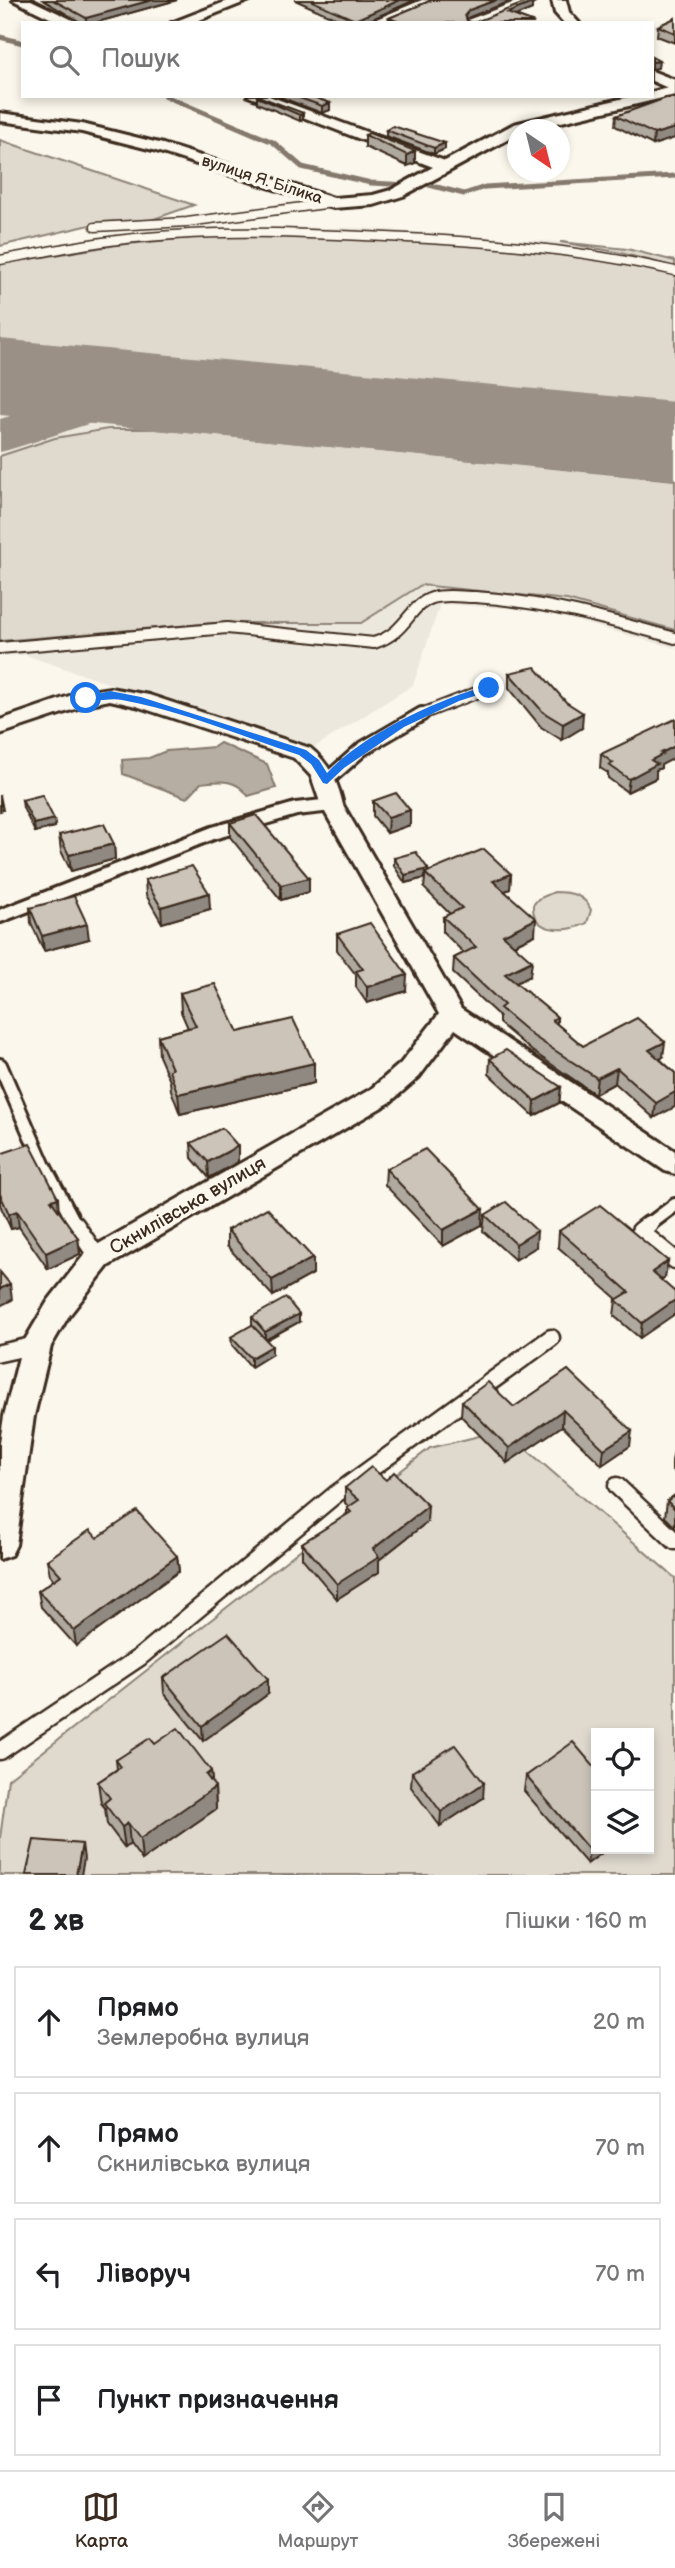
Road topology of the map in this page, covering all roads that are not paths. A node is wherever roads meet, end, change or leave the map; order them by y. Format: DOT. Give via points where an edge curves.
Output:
graph roads {
  1 [pos="13,0"];
  2 [pos="20,0"];
  3 [pos="243,0"];
  4 [pos="434,0"];
  5 [pos="532,0"];
  6 [pos="559,0"];
  7 [pos="0,3"];
  8 [pos="67,21"];
  9 [pos="184,21"];
  10 [pos="379,21"];
  11 [pos="476,21"];
  12 [pos="570,21"];
  13 [pos="654,76"];
  14 [pos="675,89"];
  15 [pos="654,94"];
  16 [pos="260,98"];
  17 [pos="638,98"];
  18 [pos="0,117"];
  19 [pos="444,166"];
  20 [pos="333,203"];
  21 [pos="95,227"];
  22 [pos="0,260"];
  23 [pos="675,271"];
  24 [pos="675,638"];
  25 [pos="0,648"];
  26 [pos="489,688"];
  27 [pos="0,727"];
  28 [pos="329,792"];
  29 [pos="0,916"];
  30 [pos="452,1015"];
  31 [pos="0,1065"];
  32 [pos="675,1164"];
  33 [pos="675,1205"];
  34 [pos="98,1258"];
  35 [pos="675,1260"];
  36 [pos="551,1338"];
  37 [pos="37,1345"];
  38 [pos="0,1353"];
  39 [pos="617,1486"];
  40 [pos="675,1541"];
  41 [pos="0,1545"];
  42 [pos="0,1751"];
  1 -- 7 [label="street"];
  2 -- 8 [label="street"];
  3 -- 9 [label="street"];
  4 -- 10 [label="street"];
  5 -- 11 [label="lane"];
  6 -- 12 [label="street"];
  13 -- 14 [label="street"];
  14 -- 15 [label="street, вулиця Я. Білика"];
  16 -- 19 [label="street"];
  17 -- 19 [label="street, вулиця Я. Білика" via="519,127"];
  18 -- 20 [label="street, вулиця Я. Білика" via="82,128 133,141"];
  19 -- 20 [label="street, вулиця Я. Білика" via="397,193"];
  20 -- 21 [label="lane" via="187,222"];
  22 -- 23 [label="lane" via="167,235 331,235 517,244 596,253"];
  24 -- 25 [label="lane" via="572,610 507,599 445,596 418,606 390,638 374,643 227,628"];
  26 -- 28 [label="lane" via="400,725 340,765"];
  27 -- 28 [label="street" via="86,698 110,694 141,700 302,753 315,762"];
  28 -- 29 [label="lane"];
  28 -- 30 [label="street"];
  30 -- 32 [label="street"];
  30 -- 34 [label="street, Скнилівська вулиця" via="410,1070 380,1096"];
  31 -- 34 [label="lane" via="56,1190"];
  33 -- 35 [label="lane" via="640,1231"];
  34 -- 37 [label="street, Скнилівська вулиця" via="58,1308"];
  36 -- 42 [label="lane" via="336,1494 140,1657"];
  37 -- 38 [label="lane"];
  37 -- 41 [label="street, Скнилівська вулиця" via="19,1416"];
  39 -- 40 [label="lane"];
}
